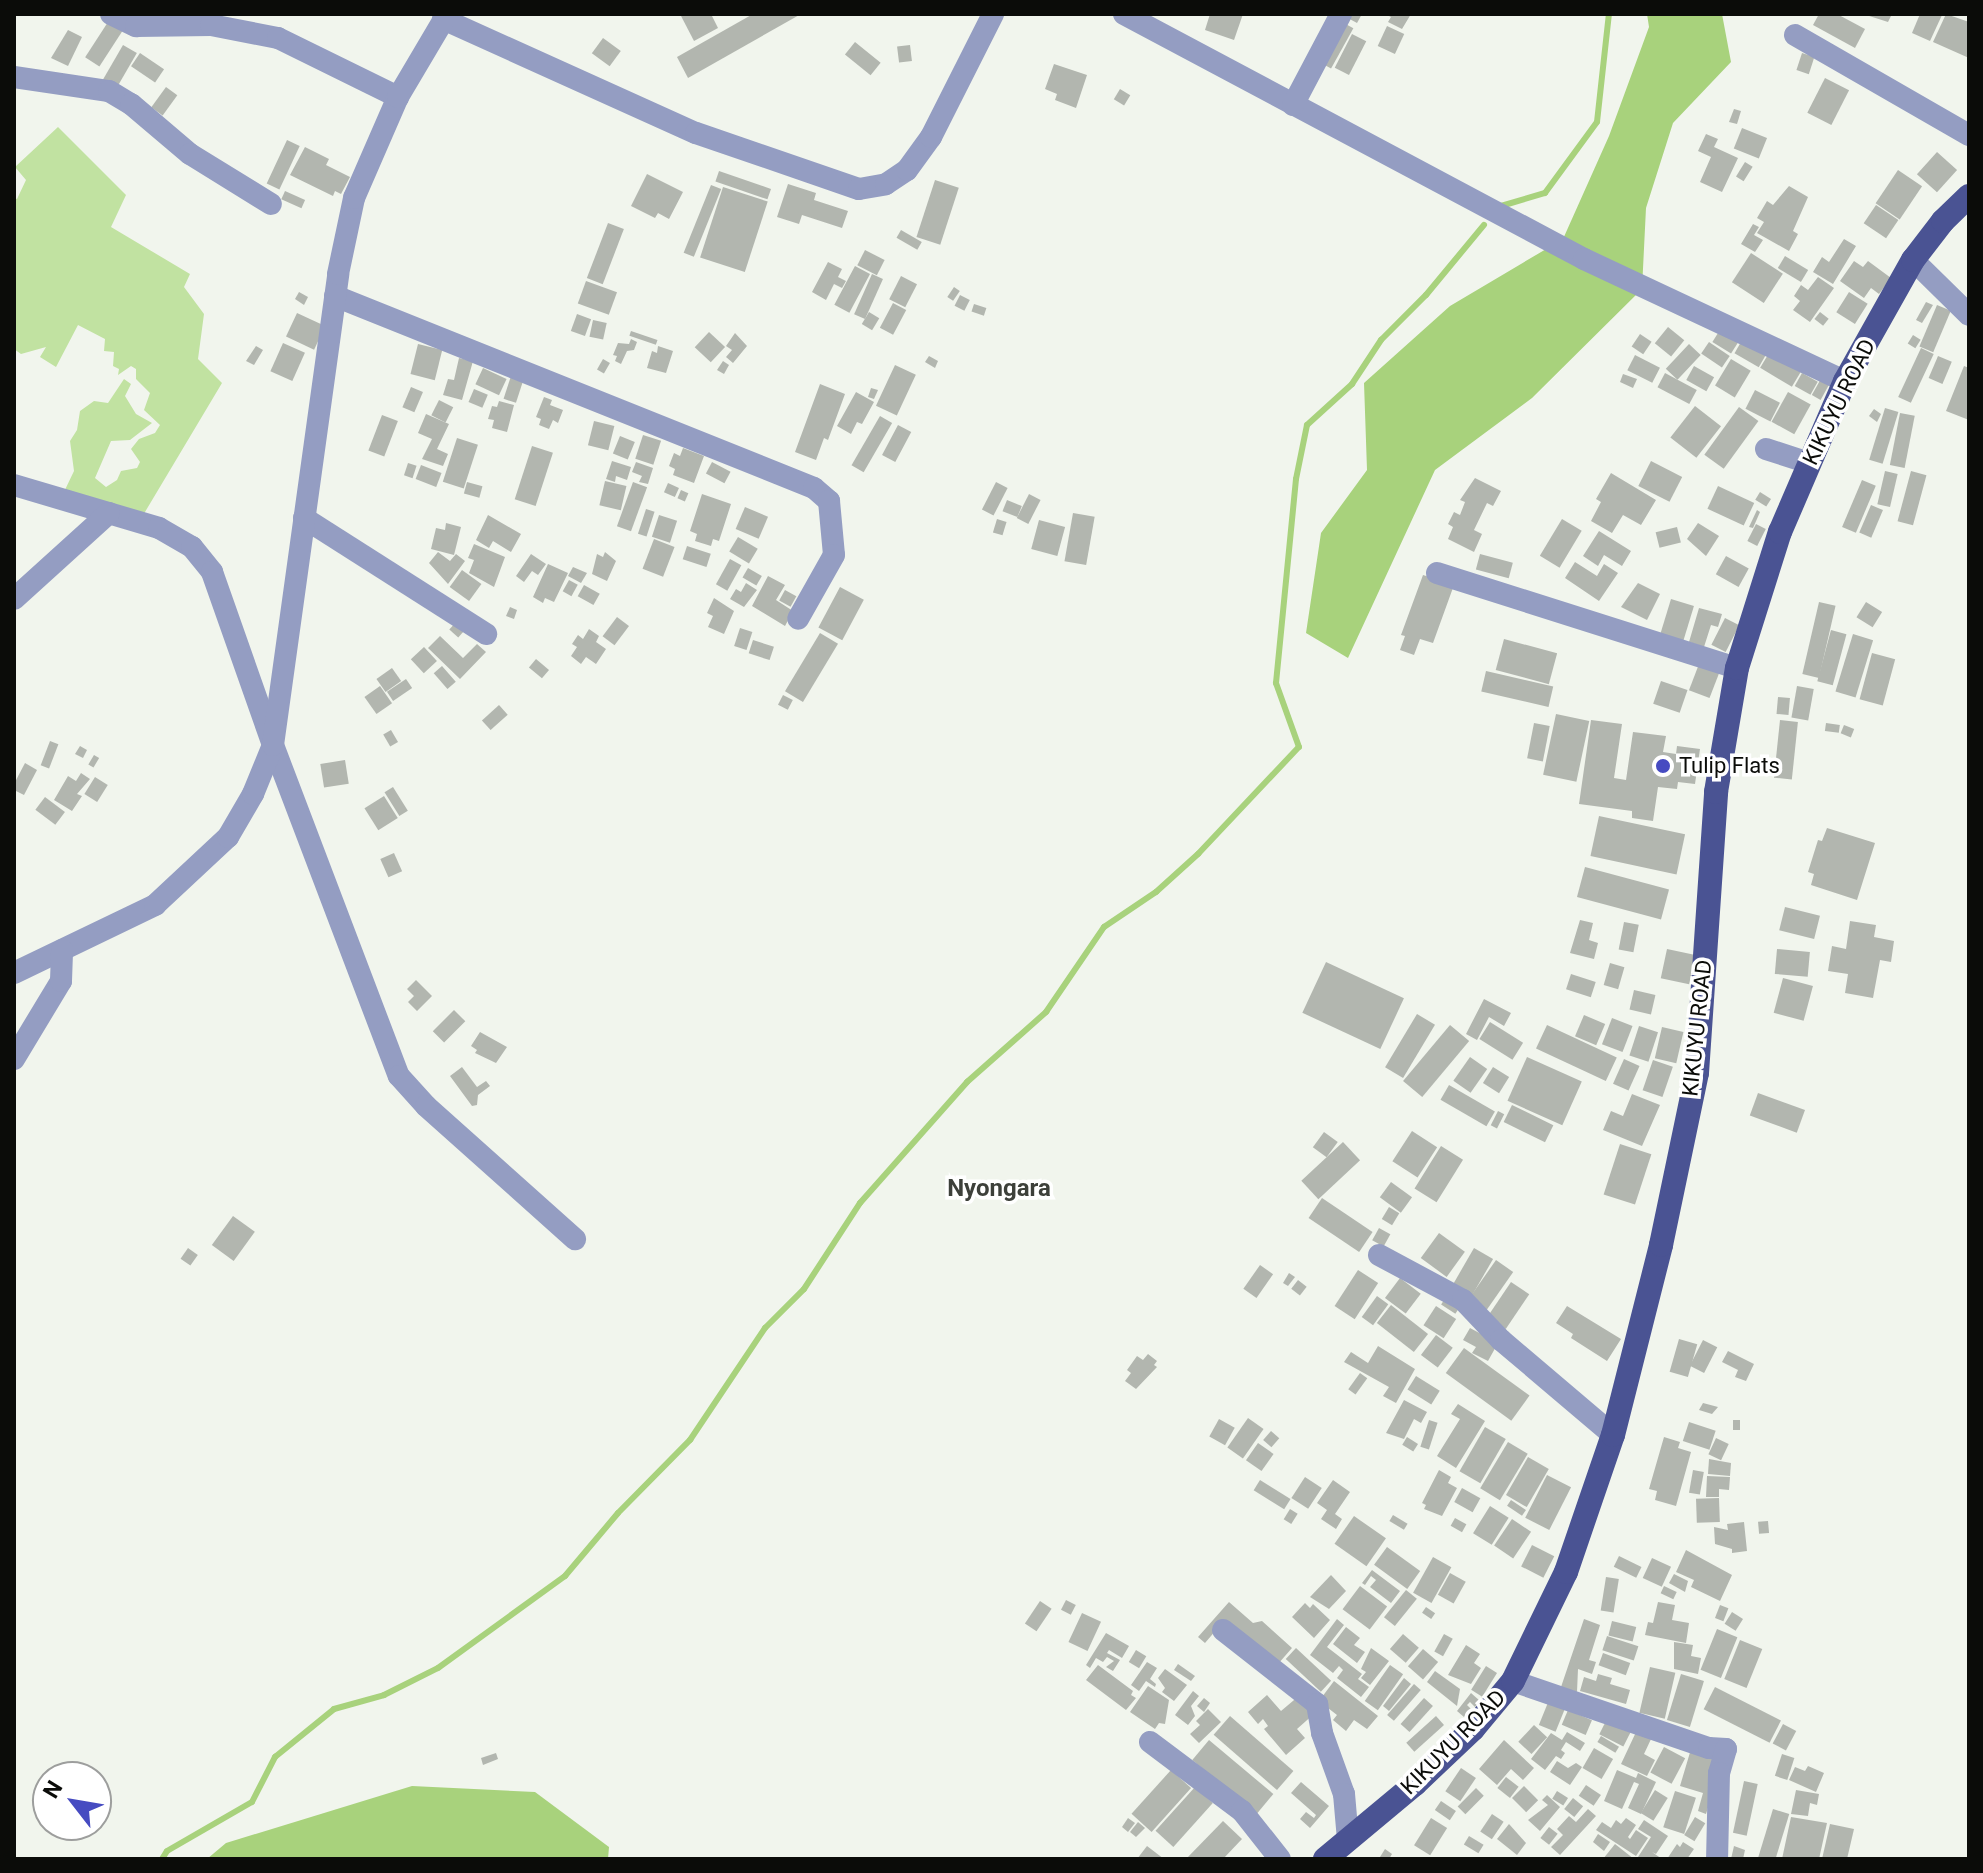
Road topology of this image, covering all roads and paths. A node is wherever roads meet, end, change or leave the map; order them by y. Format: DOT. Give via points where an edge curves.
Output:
graph roads {
  1 [pos="111,14"];
  2 [pos="993,14"];
  3 [pos="1124,14"];
  4 [pos="1341,14"];
  5 [pos="445,16"];
  6 [pos="1795,35"];
  7 [pos="14,77"];
  8 [pos="398,97"];
  9 [pos="1293,105"];
  10 [pos="1969,135"];
  11 [pos="1969,196"];
  12 [pos="271,204"];
  13 [pos="1913,260"];
  14 [pos="335,296"];
  15 [pos="1969,315"];
  16 [pos="1845,381"];
  17 [pos="1766,449"];
  18 [pos="1809,463"];
  19 [pos="14,485"];
  20 [pos="109,513"];
  21 [pos="304,518"];
  22 [pos="1437,573"];
  23 [pos="14,599"];
  24 [pos="798,619"];
  25 [pos="486,634"];
  26 [pos="1737,668"];
  27 [pos="273,745"];
  28 [pos="62,950"];
  29 [pos="14,973"];
  30 [pos="14,1059"];
  31 [pos="575,1239"];
  32 [pos="1379,1255"];
  33 [pos="1613,1435"];
  34 [pos="1223,1630"];
  35 [pos="1513,1681"];
  36 [pos="1150,1742"];
  37 [pos="1348,1840"];
  38 [pos="1280,1859"];
  39 [pos="1325,1859"];
  40 [pos="1717,1859"];
  1 -- 8 [label="street" via="136,26 211,25 266,35"];
  2 -- 5 [label="street" via="931,137 907,170 886,184 859,189 696,133"];
  3 -- 9 [label="street"];
  4 -- 9 [label="street"];
  5 -- 8 [label="street"];
  6 -- 10 [label="street"];
  7 -- 12 [label="street" via="109,91 190,154"];
  8 -- 14 [label="street" via="354,198"];
  9 -- 16 [label="street" via="1584,259"];
  11 -- 13 [label="main road, KIKUYU ROAD"];
  13 -- 15 [label="street"];
  13 -- 16 [label="main road, KIKUYU ROAD"];
  14 -- 21 [label="street"];
  14 -- 24 [label="street" via="814,488 829,501 834,555"];
  16 -- 18 [label="main road, KIKUYU ROAD"];
  17 -- 18 [label="street"];
  18 -- 26 [label="main road, KIKUYU ROAD" via="1780,532"];
  19 -- 20 [label="street"];
  20 -- 23 [label="street"];
  20 -- 27 [label="street" via="159,528 192,547 212,572"];
  21 -- 25 [label="street"];
  21 -- 27 [label="street"];
  22 -- 26 [label="street"];
  26 -- 33 [label="main road, KIKUYU ROAD" via="1716,792 1697,1073"];
  27 -- 28 [label="street" via="228,837 155,905"];
  27 -- 31 [label="street" via="399,1076"];
  28 -- 29 [label="street"];
  28 -- 30 [label="street" via="61,981"];
  32 -- 33 [label="street" via="1463,1300 1501,1340"];
  33 -- 35 [label="main road, KIKUYU ROAD" via="1566,1572"];
  34 -- 37 [label="street" via="1317,1704 1344,1794"];
  35 -- 37 [label="main road, KIKUYU ROAD" via="1473,1729"];
  35 -- 40 [label="street" via="1668,1735 1726,1749 1719,1773"];
  36 -- 38 [label="street" via="1242,1811"];
  37 -- 39 [label="main road, KIKUYU ROAD"];
}
